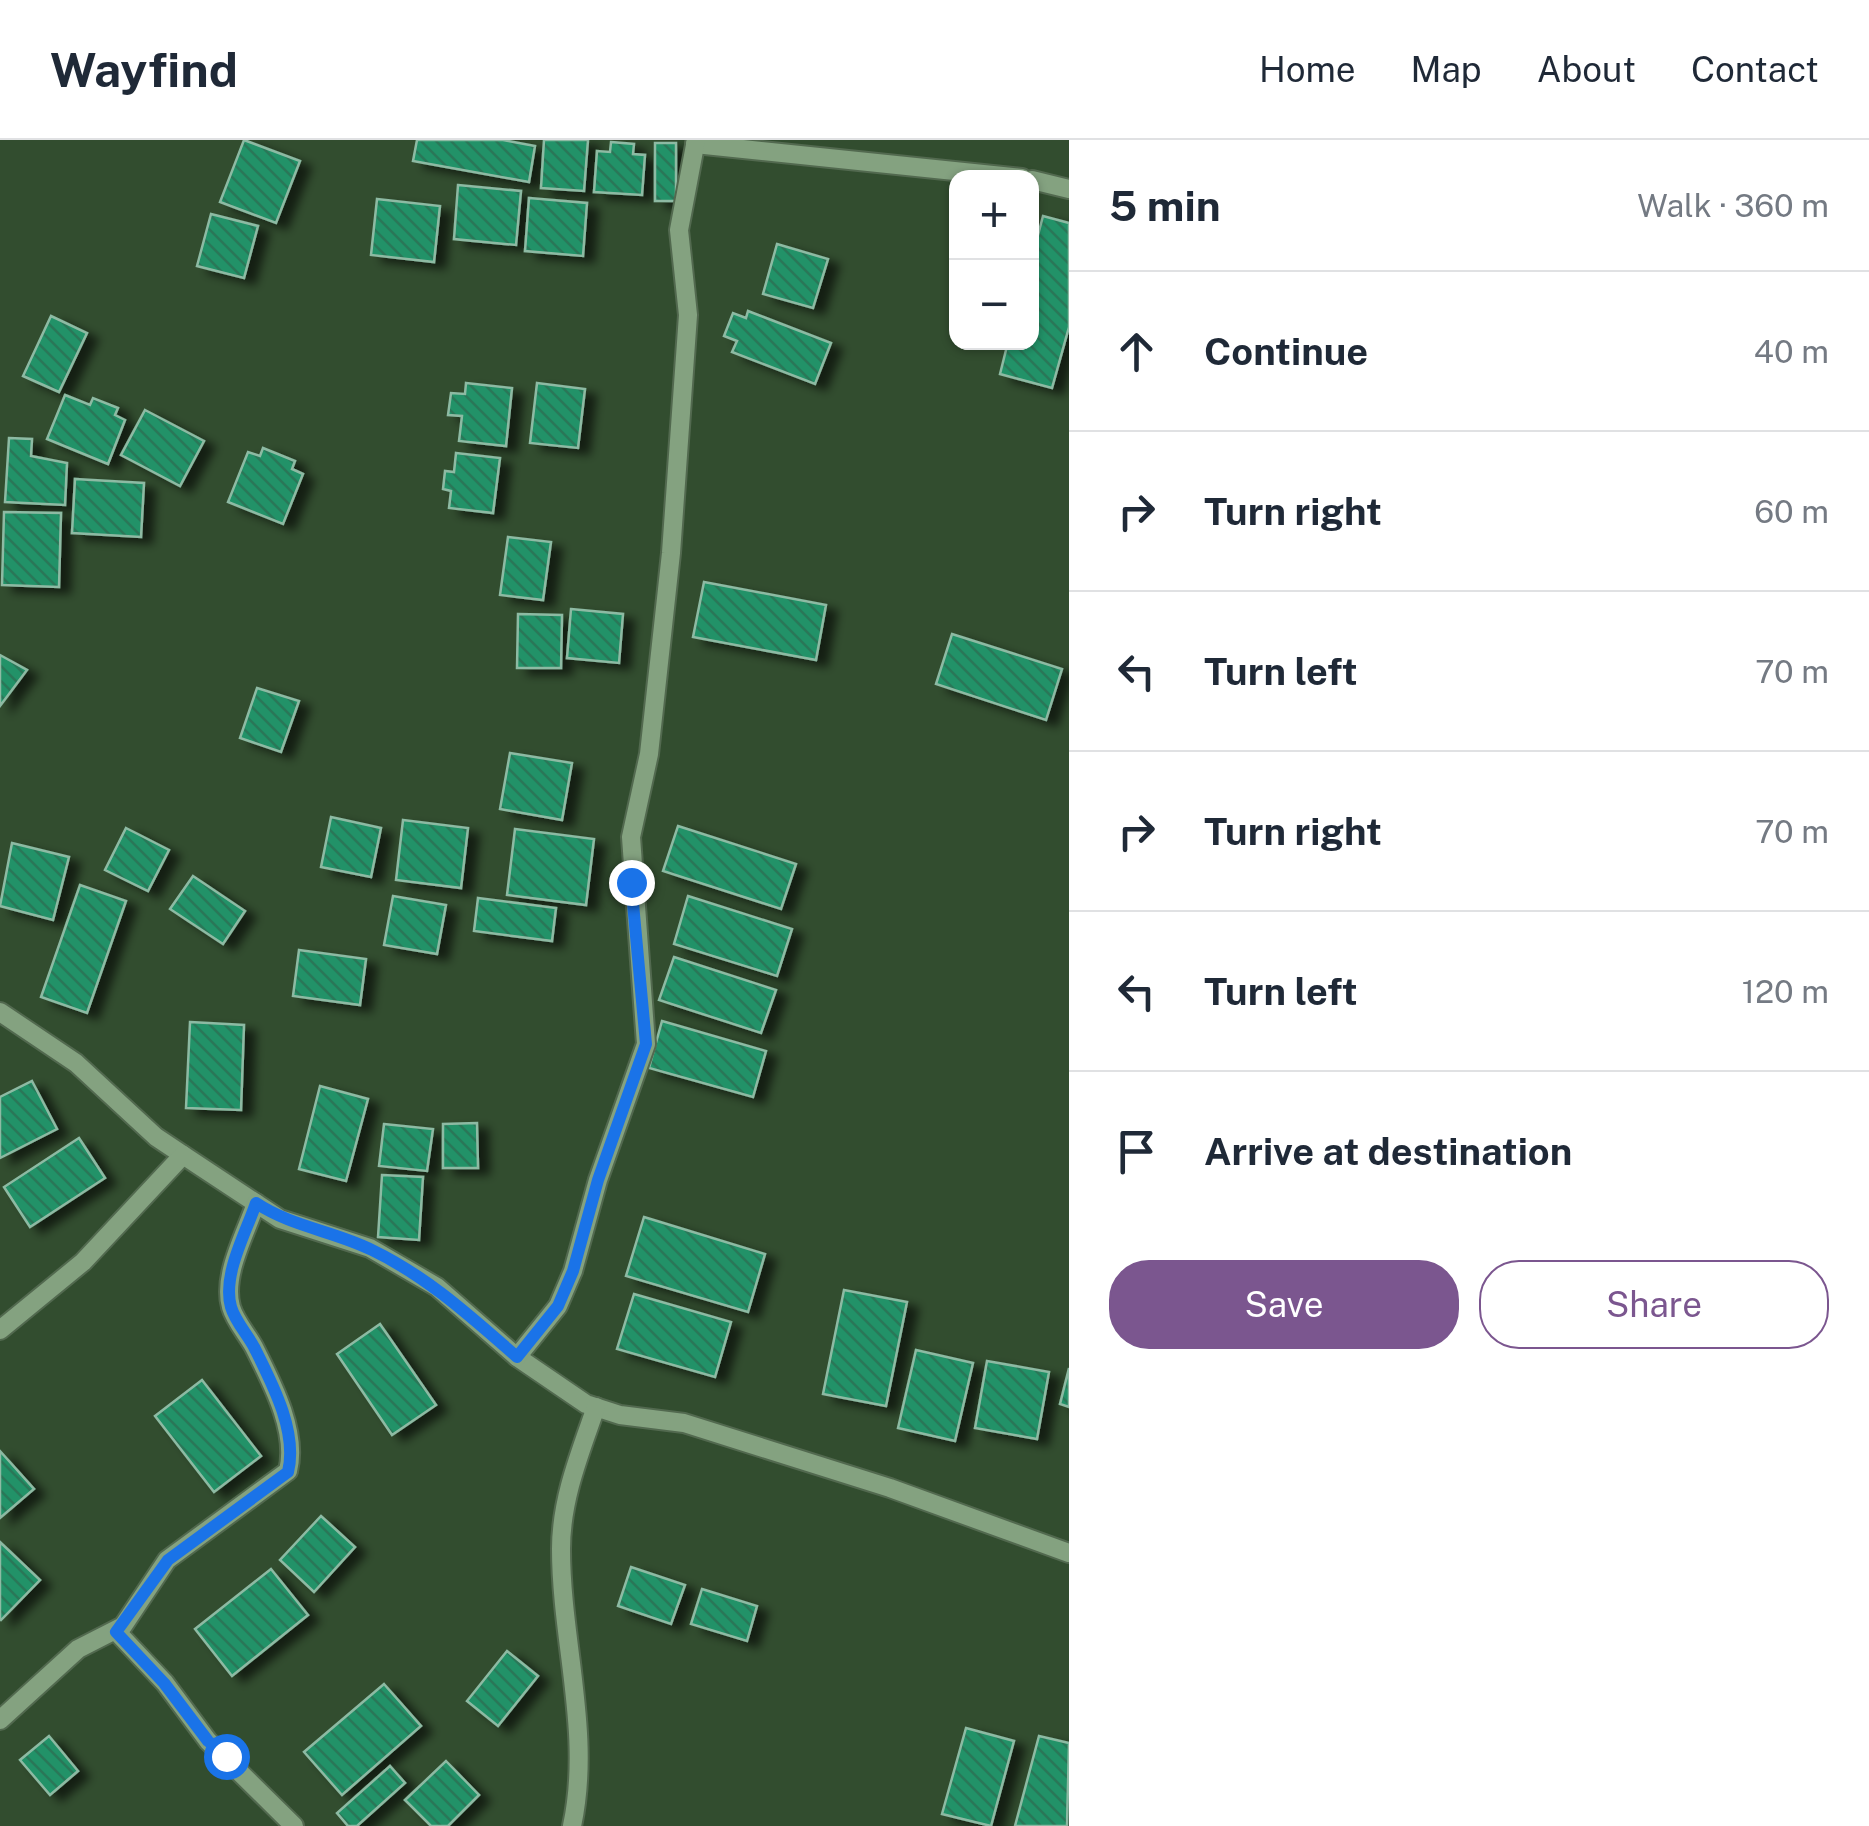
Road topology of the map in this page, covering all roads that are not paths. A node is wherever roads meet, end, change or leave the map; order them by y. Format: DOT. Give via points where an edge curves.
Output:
graph roads {
  1 [pos="695,142"];
  2 [pos="949,170"];
  3 [pos="1039,182"];
  4 [pos="1069,188"];
  5 [pos="0,1012"];
  6 [pos="183,1155"];
  7 [pos="256,1203"];
  8 [pos="0,1330"];
  9 [pos="517,1357"];
  10 [pos="596,1407"];
  11 [pos="1069,1554"];
  12 [pos="116,1632"];
  13 [pos="0,1720"];
  14 [pos="294,1826"];
  15 [pos="572,1826"];
  1 -- 2 [label="street"];
  1 -- 9 [label="street" via="679,230 688,314 671,553 649,754 631,837 646,1044 573,1271 558,1306"];
  3 -- 4 [label="street"];
  5 -- 6 [label="street" via="76,1064"];
  6 -- 7 [label="street"];
  6 -- 8 [label="street" via="84,1262"];
  7 -- 9 [label="street" via="280,1219 370,1248 437,1287"];
  7 -- 12 [label="street" via="231,1274 231,1306 288,1430 288,1472 168,1560"];
  9 -- 10 [label="street"];
  10 -- 11 [label="street" via="702,1428"];
  10 -- 15 [label="street" via="572,1474 560,1547 579,1728"];
  12 -- 13 [label="street" via="78,1648"];
  12 -- 14 [label="street" via="208,1741"];
}
